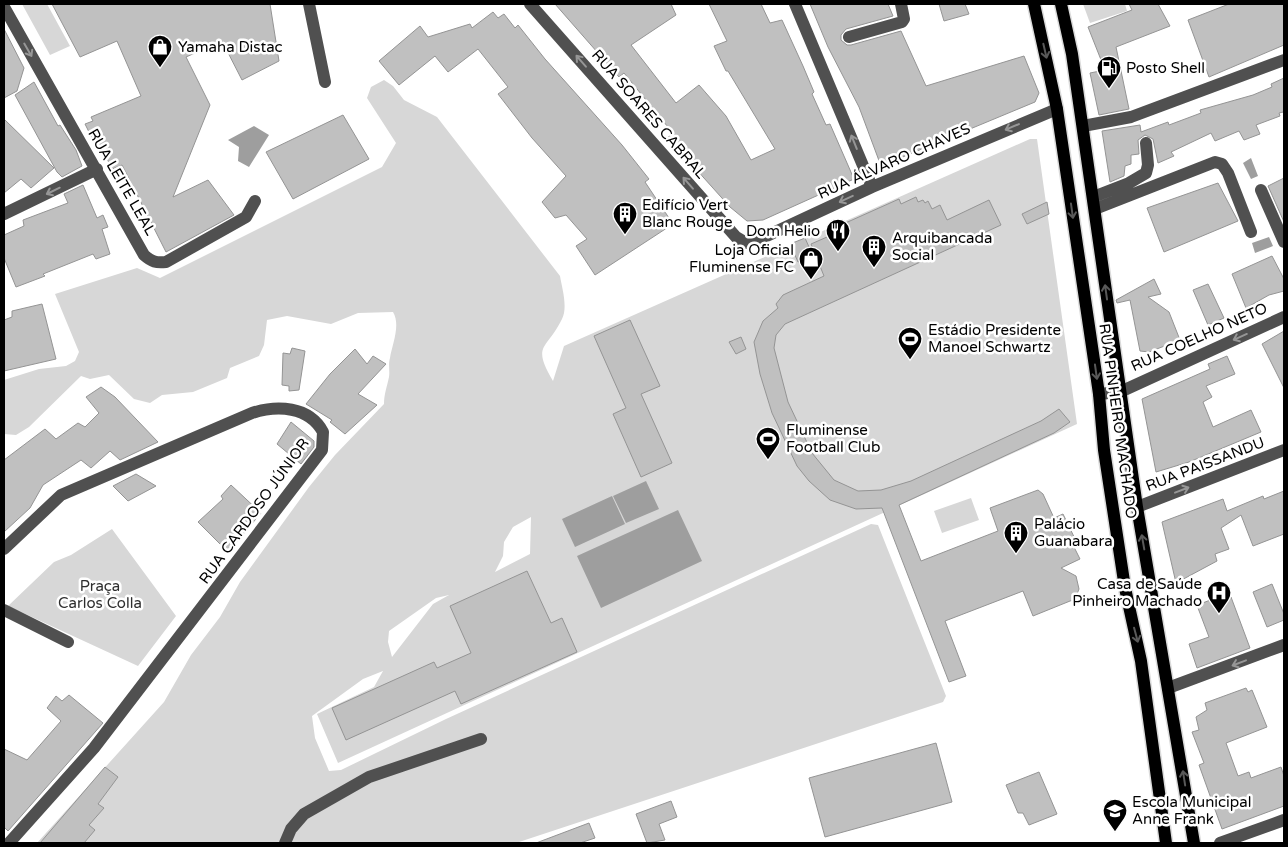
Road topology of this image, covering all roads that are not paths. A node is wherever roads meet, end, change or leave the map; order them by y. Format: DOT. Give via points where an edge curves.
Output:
graph roads {
  1 [pos="309,4"];
  2 [pos="530,4"];
  3 [pos="795,4"];
  4 [pos="901,4"];
  5 [pos="1034,4"];
  6 [pos="1061,4"];
  7 [pos="4,8"];
  8 [pos="849,37"];
  9 [pos="1284,60"];
  10 [pos="325,82"];
  11 [pos="1057,109"];
  12 [pos="1083,126"];
  13 [pos="1146,143"];
  14 [pos="97,169"];
  15 [pos="872,187"];
  16 [pos="1261,190"];
  17 [pos="255,201"];
  18 [pos="1094,203"];
  19 [pos="4,214"];
  20 [pos="1251,232"];
  21 [pos="1284,242"];
  22 [pos="746,243"];
  23 [pos="1284,317"];
  24 [pos="1120,392"];
  25 [pos="1099,394"];
  26 [pos="1284,450"];
  27 [pos="1137,508"];
  28 [pos="4,549"];
  29 [pos="4,610"];
  30 [pos="68,642"];
  31 [pos="1284,645"];
  32 [pos="1168,688"];
  33 [pos="482,739"];
  34 [pos="1284,820"];
  35 [pos="9,843"];
  36 [pos="285,843"];
  37 [pos="1166,843"];
  38 [pos="1194,843"];
  39 [pos="1220,843"];
  1 -- 10 [label="street"];
  22 -- 2 [label="street, RUA SOARES CABRAL, one-way" via="736,238"];
  15 -- 3 [label="street, one-way"];
  4 -- 8 [label="street" via="902,22"];
  5 -- 11 [label="main road, RUA PINHEIRO MACHADO, one-way"];
  6 -- 12 [label="main road, RUA PINHEIRO MACHADO"];
  7 -- 14 [label="street, RUA LEITE LEAL, one-way"];
  9 -- 12 [label="street" via="1131,117"];
  11 -- 15 [label="street, RUA ÁLVARO CHAVES, one-way"];
  11 -- 25 [label="main road, RUA PINHEIRO MACHADO, one-way"];
  12 -- 18 [label="main road, RUA PINHEIRO MACHADO"];
  13 -- 18 [label="street" via="1146,173"];
  14 -- 17 [label="street, RUA LEITE LEAL" via="144,255 156,263 166,262 246,217"];
  14 -- 19 [label="street, one-way"];
  15 -- 22 [label="street, RUA ÁLVARO CHAVES, one-way"];
  16 -- 21 [label="street"];
  18 -- 20 [label="street" via="1215,162 1222,164 1228,173"];
  24 -- 18 [label="main road, RUA PINHEIRO MACHADO, one-way"];
  23 -- 24 [label="street, RUA COELHO NETO, one-way"];
  24 -- 25 [label="street, RUA COELHO NETO"];
  24 -- 27 [label="main road, RUA PINHEIRO MACHADO"];
  25 -- 37 [label="main road, RUA PINHEIRO MACHADO, one-way" via="1124,588 1141,660"];
  27 -- 26 [label="street, RUA PAISSANDU, one-way"];
  32 -- 27 [label="main road, RUA PINHEIRO MACHADO, one-way"];
  28 -- 35 [label="street, RUA CARDOSO JÚNIOR" via="61,495 252,413 273,408 294,410 312,419 323,432 322,450 232,570 94,748"];
  29 -- 30 [label="street"];
  31 -- 32 [label="street, one-way"];
  38 -- 32 [label="main road, RUA PINHEIRO MACHADO, one-way"];
  33 -- 36 [label="street" via="369,776 304,814 291,829"];
  34 -- 39 [label="street"];
}
